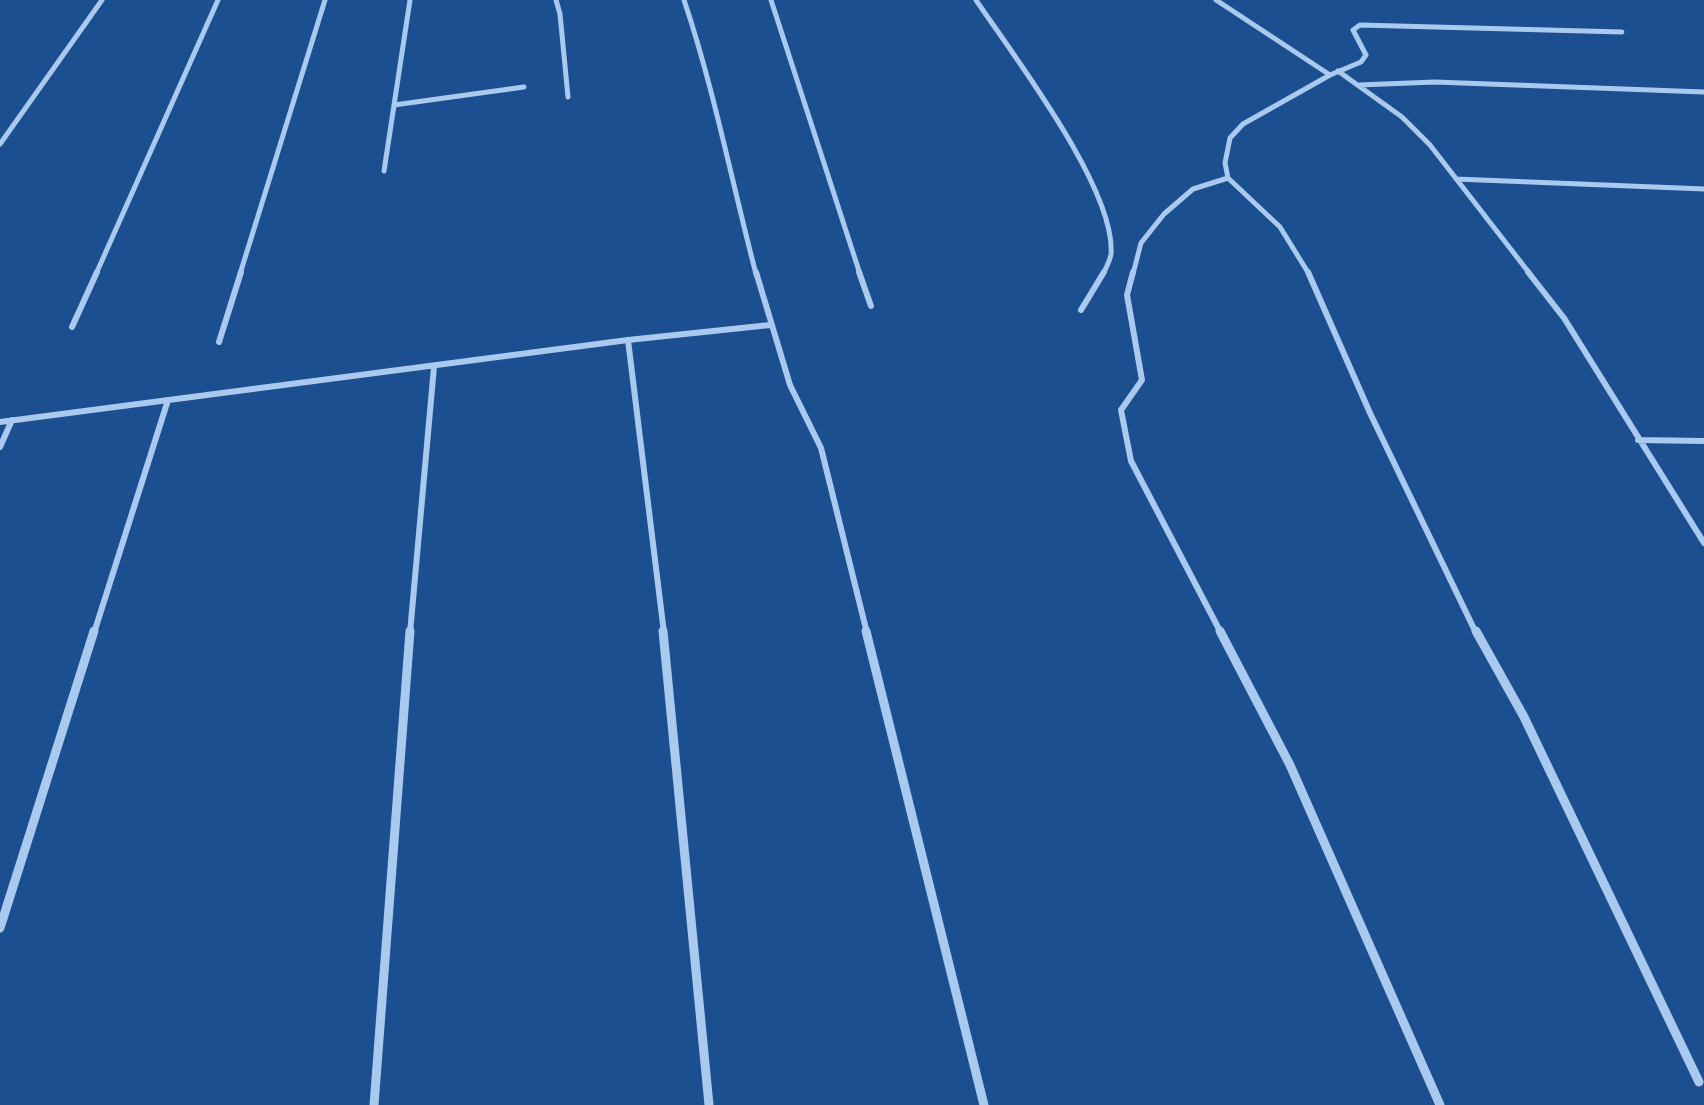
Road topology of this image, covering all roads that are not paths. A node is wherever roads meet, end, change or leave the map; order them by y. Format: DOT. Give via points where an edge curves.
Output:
graph roads {
  1 [pos="102,0"];
  2 [pos="218,0"];
  3 [pos="326,0"];
  4 [pos="410,0"];
  5 [pos="556,0"];
  6 [pos="684,0"];
  7 [pos="771,0"];
  8 [pos="976,0"];
  9 [pos="1216,0"];
  10 [pos="1622,33"];
  11 [pos="1338,71"];
  12 [pos="1330,75"];
  13 [pos="1358,85"];
  14 [pos="524,87"];
  15 [pos="1704,92"];
  16 [pos="568,97"];
  17 [pos="394,104"];
  18 [pos="0,145"];
  19 [pos="384,171"];
  20 [pos="1228,178"];
  21 [pos="1456,179"];
  22 [pos="1704,189"];
  23 [pos="872,306"];
  24 [pos="1081,310"];
  25 [pos="770,325"];
  26 [pos="72,327"];
  27 [pos="628,340"];
  28 [pos="219,342"];
  29 [pos="434,368"];
  30 [pos="167,400"];
  31 [pos="12,420"];
  32 [pos="0,422"];
  33 [pos="1638,440"];
  34 [pos="1704,441"];
  35 [pos="0,447"];
  36 [pos="1704,543"];
  37 [pos="0,928"];
  38 [pos="1699,1082"];
  39 [pos="374,1105"];
  40 [pos="709,1105"];
  41 [pos="984,1105"];
  42 [pos="1440,1105"];
  1 -- 18 [label="street"];
  2 -- 26 [label="street"];
  3 -- 28 [label="street"];
  4 -- 17 [label="street"];
  5 -- 16 [label="street"];
  6 -- 25 [label="street" via="701,50"];
  7 -- 23 [label="street" via="822,166"];
  8 -- 24 [label="street" via="1096,188 1111,256"];
  9 -- 12 [label="street"];
  10 -- 11 [label="street" via="1360,24 1353,30 1366,55 1362,62"];
  11 -- 12 [label="street"];
  11 -- 13 [label="street"];
  12 -- 20 [label="street" via="1243,124 1230,138 1225,163"];
  13 -- 15 [label="street" via="1435,82"];
  13 -- 21 [label="street" via="1402,117"];
  14 -- 17 [label="street"];
  17 -- 19 [label="street"];
  20 -- 38 [label="street" via="1280,227 1307,268 1370,413 1477,634 1524,717"];
  20 -- 42 [label="street" via="1193,189 1164,214 1141,243 1128,295 1142,380 1121,410 1131,461 1290,765"];
  21 -- 22 [label="street"];
  21 -- 33 [label="street" via="1564,318"];
  25 -- 27 [label="street"];
  25 -- 41 [label="street" via="790,385 821,447"];
  27 -- 29 [label="street"];
  27 -- 40 [label="street" via="665,645"];
  29 -- 30 [label="street"];
  29 -- 39 [label="street"];
  30 -- 31 [label="street"];
  30 -- 37 [label="street"];
  31 -- 32 [label="street"];
  31 -- 35 [label="street"];
  33 -- 34 [label="street"];
  33 -- 36 [label="street"];
}
